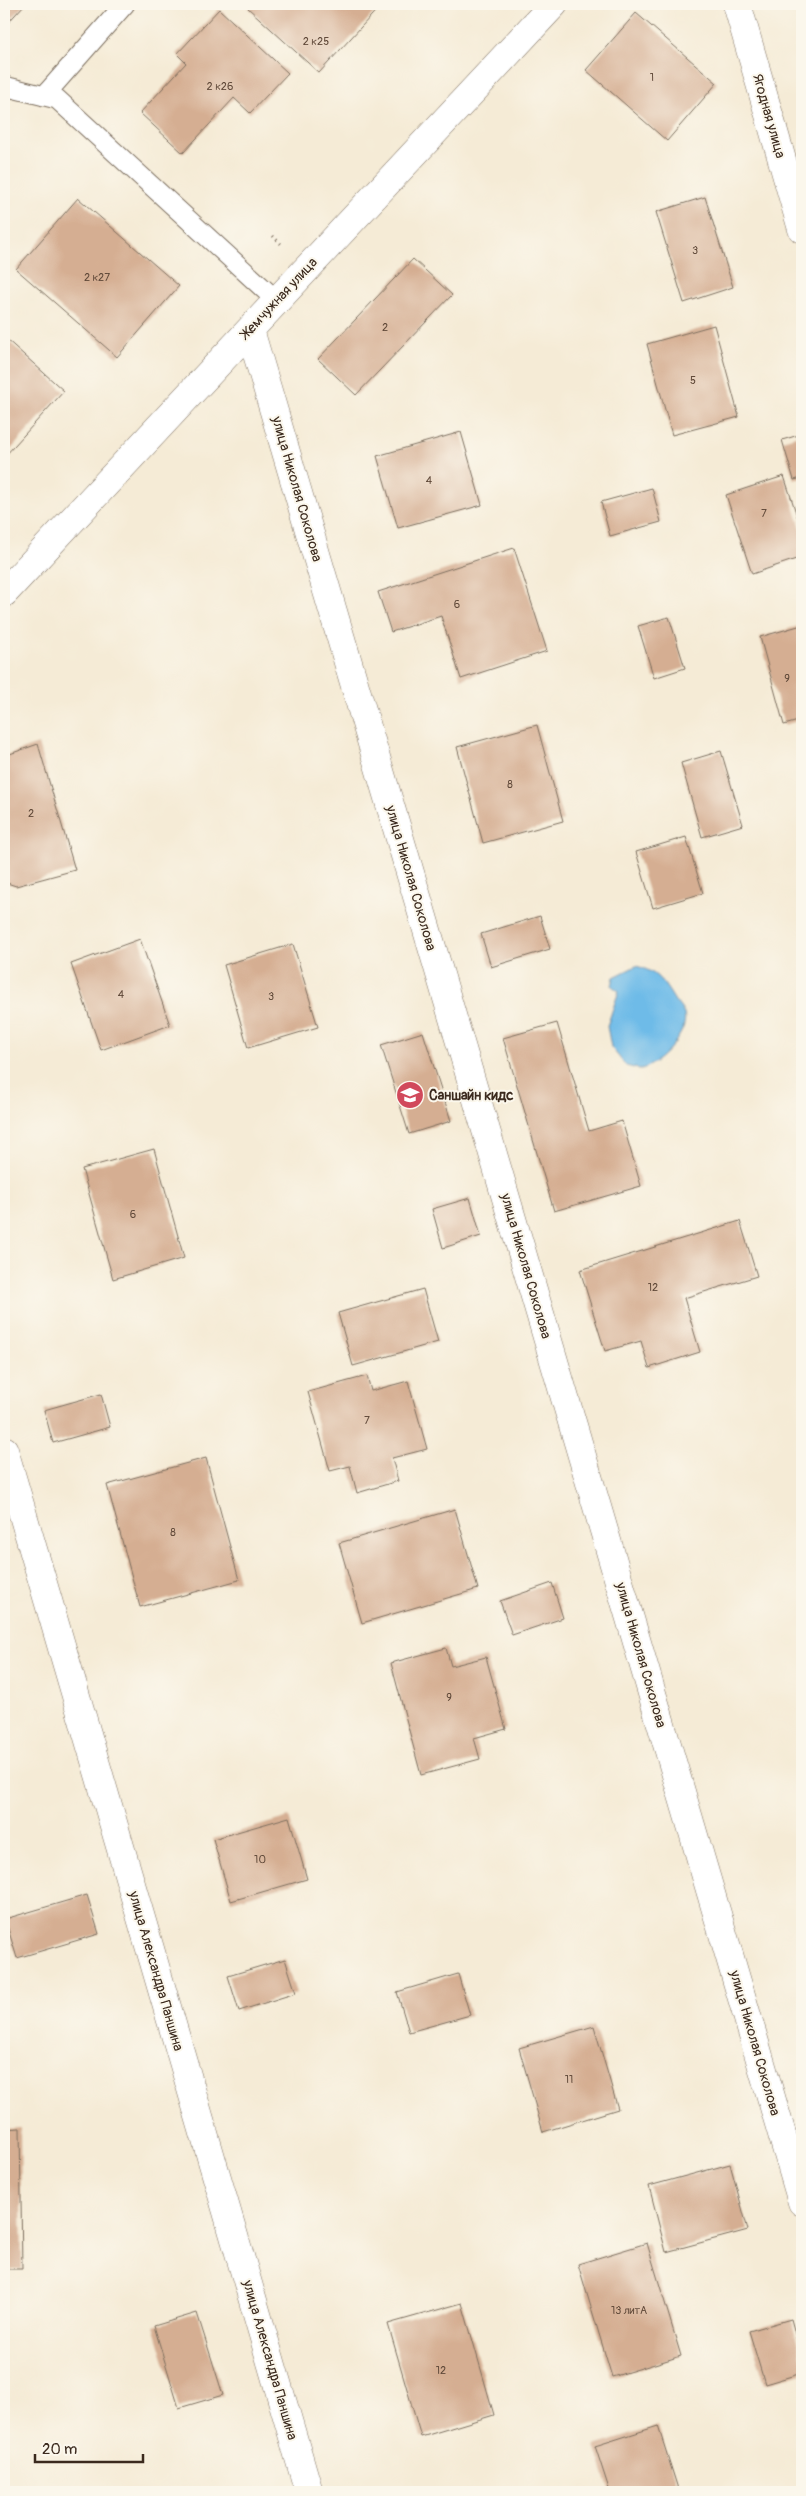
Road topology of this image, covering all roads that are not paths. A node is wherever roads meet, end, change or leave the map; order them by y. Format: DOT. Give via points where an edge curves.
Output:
graph roads {
  1 [pos="125,4"];
  2 [pos="554,4"];
  3 [pos="737,4"];
  4 [pos="4,86"];
  5 [pos="44,96"];
  6 [pos="802,229"];
  7 [pos="276,301"];
  8 [pos="250,330"];
  9 [pos="4,593"];
  10 [pos="4,1450"];
  11 [pos="802,2202"];
  12 [pos="309,2492"];
  1 -- 5 [label="lane"];
  2 -- 7 [label="street, Жемчужная улица"];
  3 -- 6 [label="street, Ягодная улица"];
  4 -- 5 [label="lane"];
  5 -- 7 [label="lane" via="57,99"];
  7 -- 8 [label="street, Жемчужная улица"];
  8 -- 9 [label="street, Жемчужная улица"];
  8 -- 11 [label="street, улица Николая Соколова"];
  10 -- 12 [label="street, улица Александра Паншина"];
}
